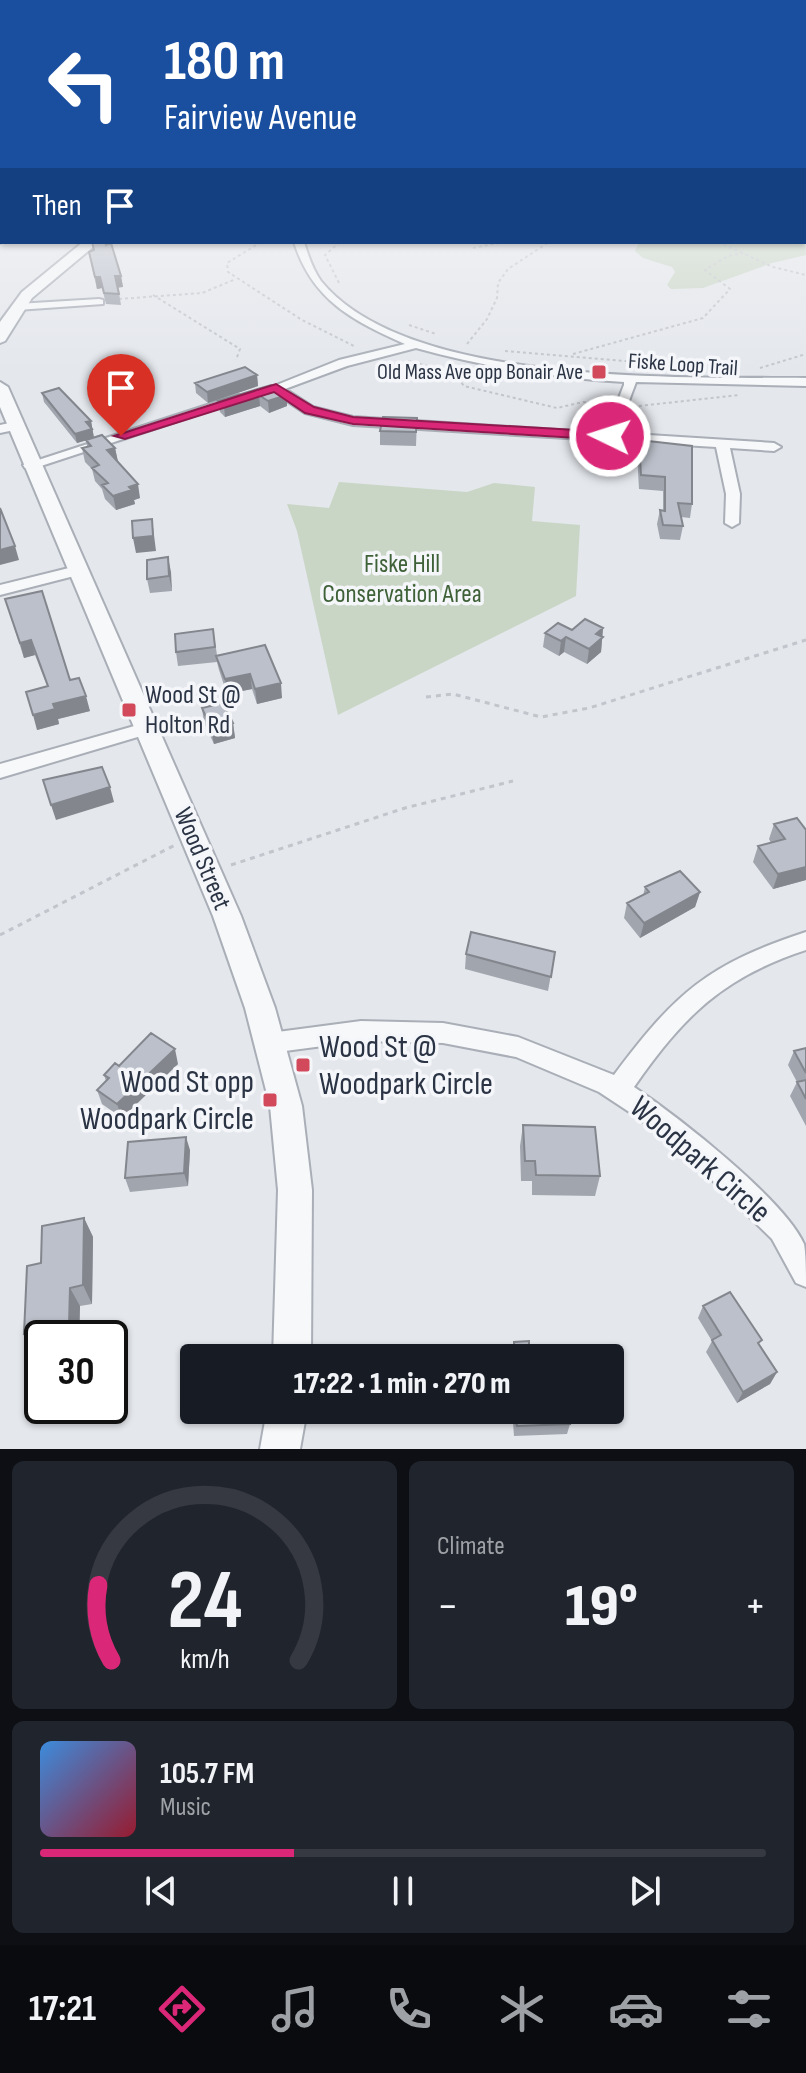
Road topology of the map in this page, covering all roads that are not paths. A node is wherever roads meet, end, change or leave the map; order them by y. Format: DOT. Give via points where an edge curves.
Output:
graph roads {
  1 [pos="89,244"];
  2 [pos="300,244"];
  3 [pos="99,302"];
  4 [pos="17,307"];
  5 [pos="0,338"];
  6 [pos="420,344"];
  7 [pos="630,380"];
  8 [pos="806,382"];
  9 [pos="0,387"];
  10 [pos="276,388"];
  11 [pos="7,427"];
  12 [pos="610,436"];
  13 [pos="722,443"];
  14 [pos="774,447"];
  15 [pos="30,465"];
  16 [pos="732,523"];
  17 [pos="77,571"];
  18 [pos="0,590"];
  19 [pos="145,729"];
  20 [pos="0,771"];
  21 [pos="806,941"];
  22 [pos="270,1043"];
  23 [pos="618,1090"];
  24 [pos="806,1273"];
  25 [pos="292,1344"];
  26 [pos="284,1424"];
  27 [pos="280,1449"];
  1 -- 4 [label="street" via="46,276"];
  2 -- 6 [label="street" via="309,269 330,296 370,323"];
  3 -- 4 [label="street"];
  4 -- 5 [label="street"];
  6 -- 7 [label="street" via="507,367"];
  6 -- 10 [label="street" via="343,363"];
  7 -- 8 [label="street"];
  7 -- 12 [label="street"];
  9 -- 11 [label="street, Wood Street"];
  10 -- 12 [label="street" via="309,410 353,421"];
  10 -- 15 [label="street"];
  11 -- 15 [label="street, Wood Street"];
  12 -- 13 [label="street"];
  13 -- 14 [label="street"];
  13 -- 16 [label="street" via="733,494"];
  15 -- 17 [label="street, Wood Street"];
  17 -- 18 [label="street"];
  17 -- 19 [label="street, Wood Street"];
  19 -- 20 [label="street"];
  19 -- 22 [label="street, Wood Street" via="239,945"];
  21 -- 23 [label="street, Woodpark Circle" via="731,968 700,991 658,1033"];
  22 -- 23 [label="street, Woodpark Circle" via="361,1031 443,1033 518,1047"];
  22 -- 25 [label="street, Wood Street" via="286,1106 295,1190"];
  23 -- 24 [label="street, Woodpark Circle" via="720,1170 781,1230"];
  26 -- 27 [label="street"];
}
